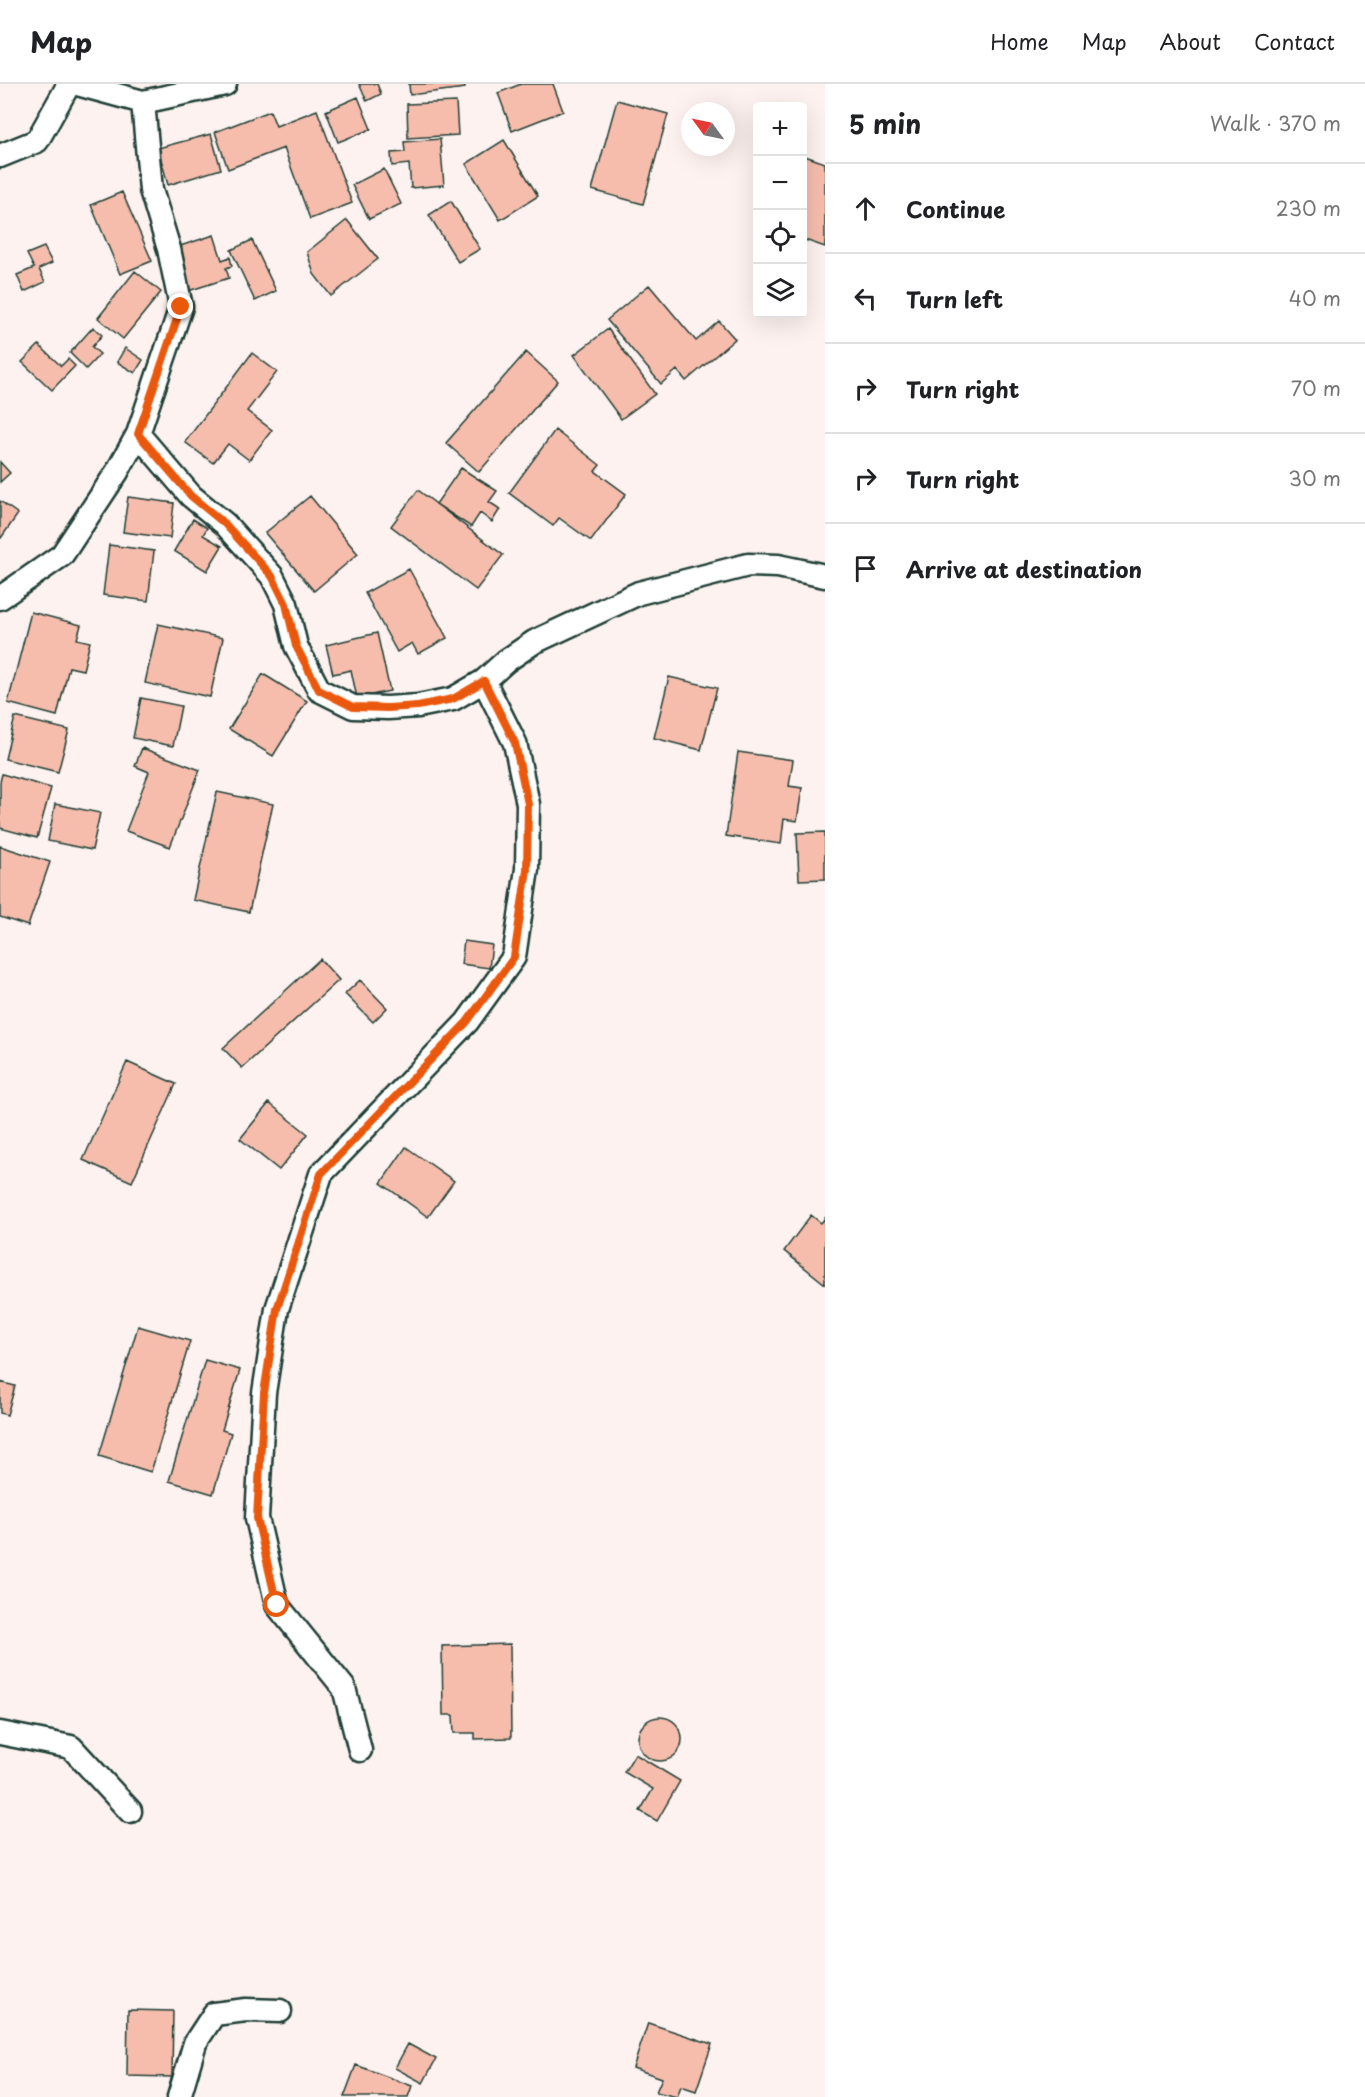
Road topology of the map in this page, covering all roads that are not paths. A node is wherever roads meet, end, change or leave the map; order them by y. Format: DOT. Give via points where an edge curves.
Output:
graph roads {
  1 [pos="69,84"];
  2 [pos="77,84"];
  3 [pos="225,84"];
  4 [pos="143,102"];
  5 [pos="0,156"];
  6 [pos="138,434"];
  7 [pos="825,576"];
  8 [pos="0,598"];
  9 [pos="484,681"];
  10 [pos="0,1733"];
  11 [pos="360,1750"];
  12 [pos="130,1811"];
  13 [pos="280,2011"];
  14 [pos="179,2097"];
  1 -- 5 [label="street" via="38,141"];
  2 -- 4 [label="street"];
  3 -- 4 [label="street"];
  4 -- 6 [label="street" via="151,190 181,307"];
  6 -- 8 [label="street" via="62,555"];
  6 -- 9 [label="street" via="191,496 225,524 272,576 286,604 296,646 319,690 353,707 388,708 453,699"];
  7 -- 9 [label="street" via="778,566 748,565 639,593 534,642"];
  9 -- 11 [label="street" via="515,743 528,804 527,870 514,957 467,1022 321,1174 277,1309 264,1393 257,1518 277,1605 344,1688"];
  10 -- 12 [label="street" via="71,1747"];
  13 -- 14 [label="street" via="214,2014 195,2043"];
}
